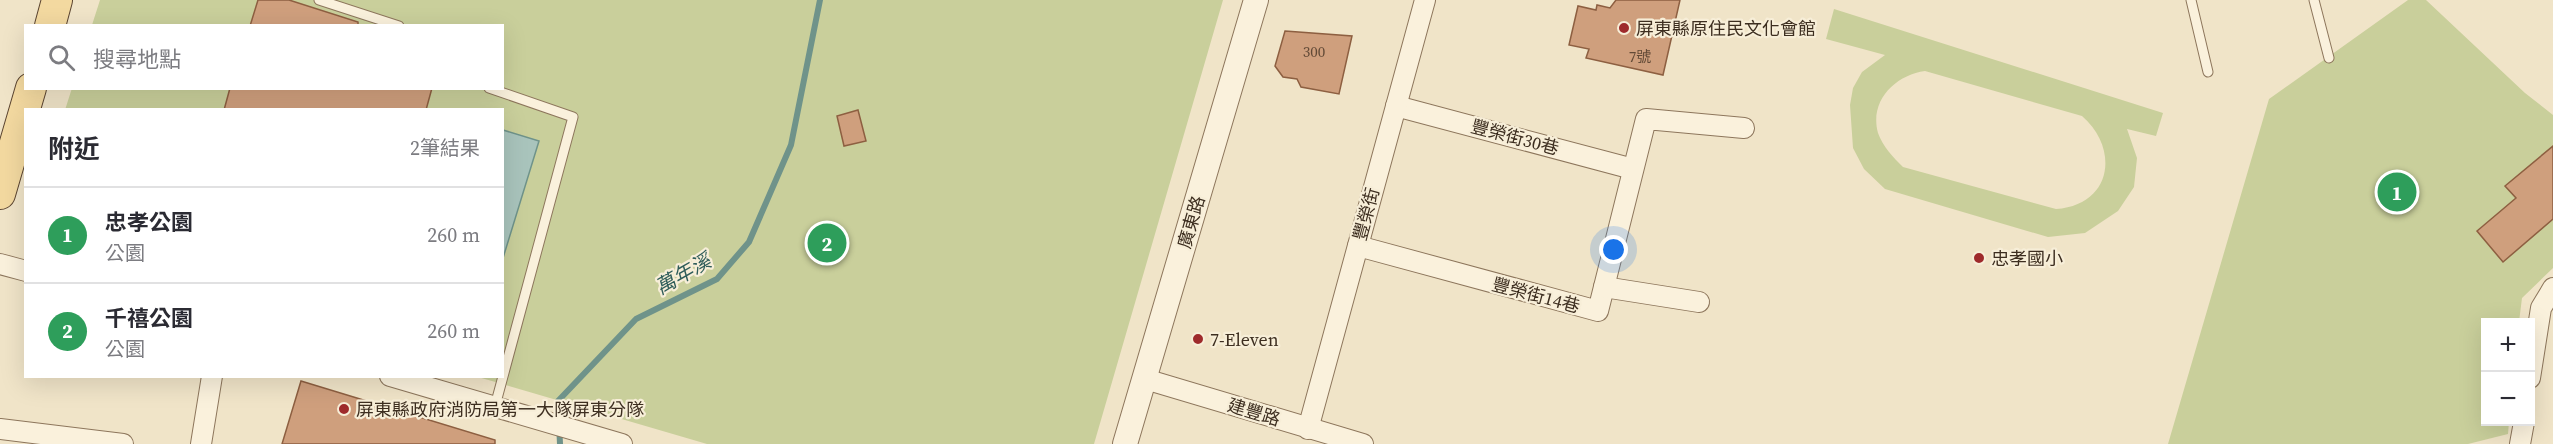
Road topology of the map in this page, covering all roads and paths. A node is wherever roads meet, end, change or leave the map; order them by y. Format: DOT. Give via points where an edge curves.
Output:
graph roads {
  1 [pos="57,0"];
  2 [pos="319,0"];
  3 [pos="1256,0"];
  4 [pos="1425,0"];
  5 [pos="2191,0"];
  6 [pos="2314,0"];
  7 [pos="51,24"];
  8 [pos="393,24"];
  9 [pos="2329,58"];
  10 [pos="2208,72"];
  11 [pos="30,90"];
  12 [pos="495,90"];
  13 [pos="1396,106"];
  14 [pos="25,108"];
  15 [pos="24,112"];
  16 [pos="1744,128"];
  17 [pos="1633,168"];
  18 [pos="0,194"];
  19 [pos="1358,246"];
  20 [pos="0,264"];
  21 [pos="24,270"];
  22 [pos="1604,287"];
  23 [pos="2553,288"];
  24 [pos="1699,302"];
  25 [pos="2531,372"];
  26 [pos="504,373"];
  27 [pos="212,378"];
  28 [pos="397,378"];
  29 [pos="503,378"];
  30 [pos="1144,380"];
  31 [pos="495,406"];
  32 [pos="2523,426"];
  33 [pos="0,429"];
  34 [pos="1308,429"];
  35 [pos="598,440"];
  36 [pos="123,444"];
  37 [pos="201,444"];
  38 [pos="622,444"];
  39 [pos="1125,444"];
  40 [pos="1364,444"];
  41 [pos="2520,444"];
  1 -- 7 [label="main road"];
  2 -- 8 [label="lane"];
  3 -- 30 [label="street, 廣東路"];
  4 -- 13 [label="street, 豐榮街"];
  5 -- 10 [label="lane"];
  6 -- 9 [label="lane"];
  11 -- 14 [label="main road"];
  12 -- 26 [label="lane" via="573,117"];
  13 -- 17 [label="street, 豐榮街30巷"];
  13 -- 19 [label="street, 豐榮街"];
  15 -- 18 [label="main road"];
  16 -- 17 [label="street" via="1646,119"];
  17 -- 22 [label="street"];
  19 -- 22 [label="street, 豐榮街14巷" via="1598,312"];
  19 -- 34 [label="street, 豐榮街"];
  20 -- 21 [label="street"];
  22 -- 24 [label="street, 豐榮街14巷"];
  23 -- 25 [label="street" via="2541,309"];
  27 -- 37 [label="street"];
  28 -- 31 [label="street"];
  29 -- 31 [label="lane"];
  30 -- 34 [label="street, 建豐路"];
  30 -- 39 [label="street, 廣東路"];
  31 -- 35 [label="street"];
  32 -- 41 [label="street"];
  33 -- 36 [label="street"];
  34 -- 40 [label="street, 建豐路"];
  35 -- 38 [label="street"];
}
